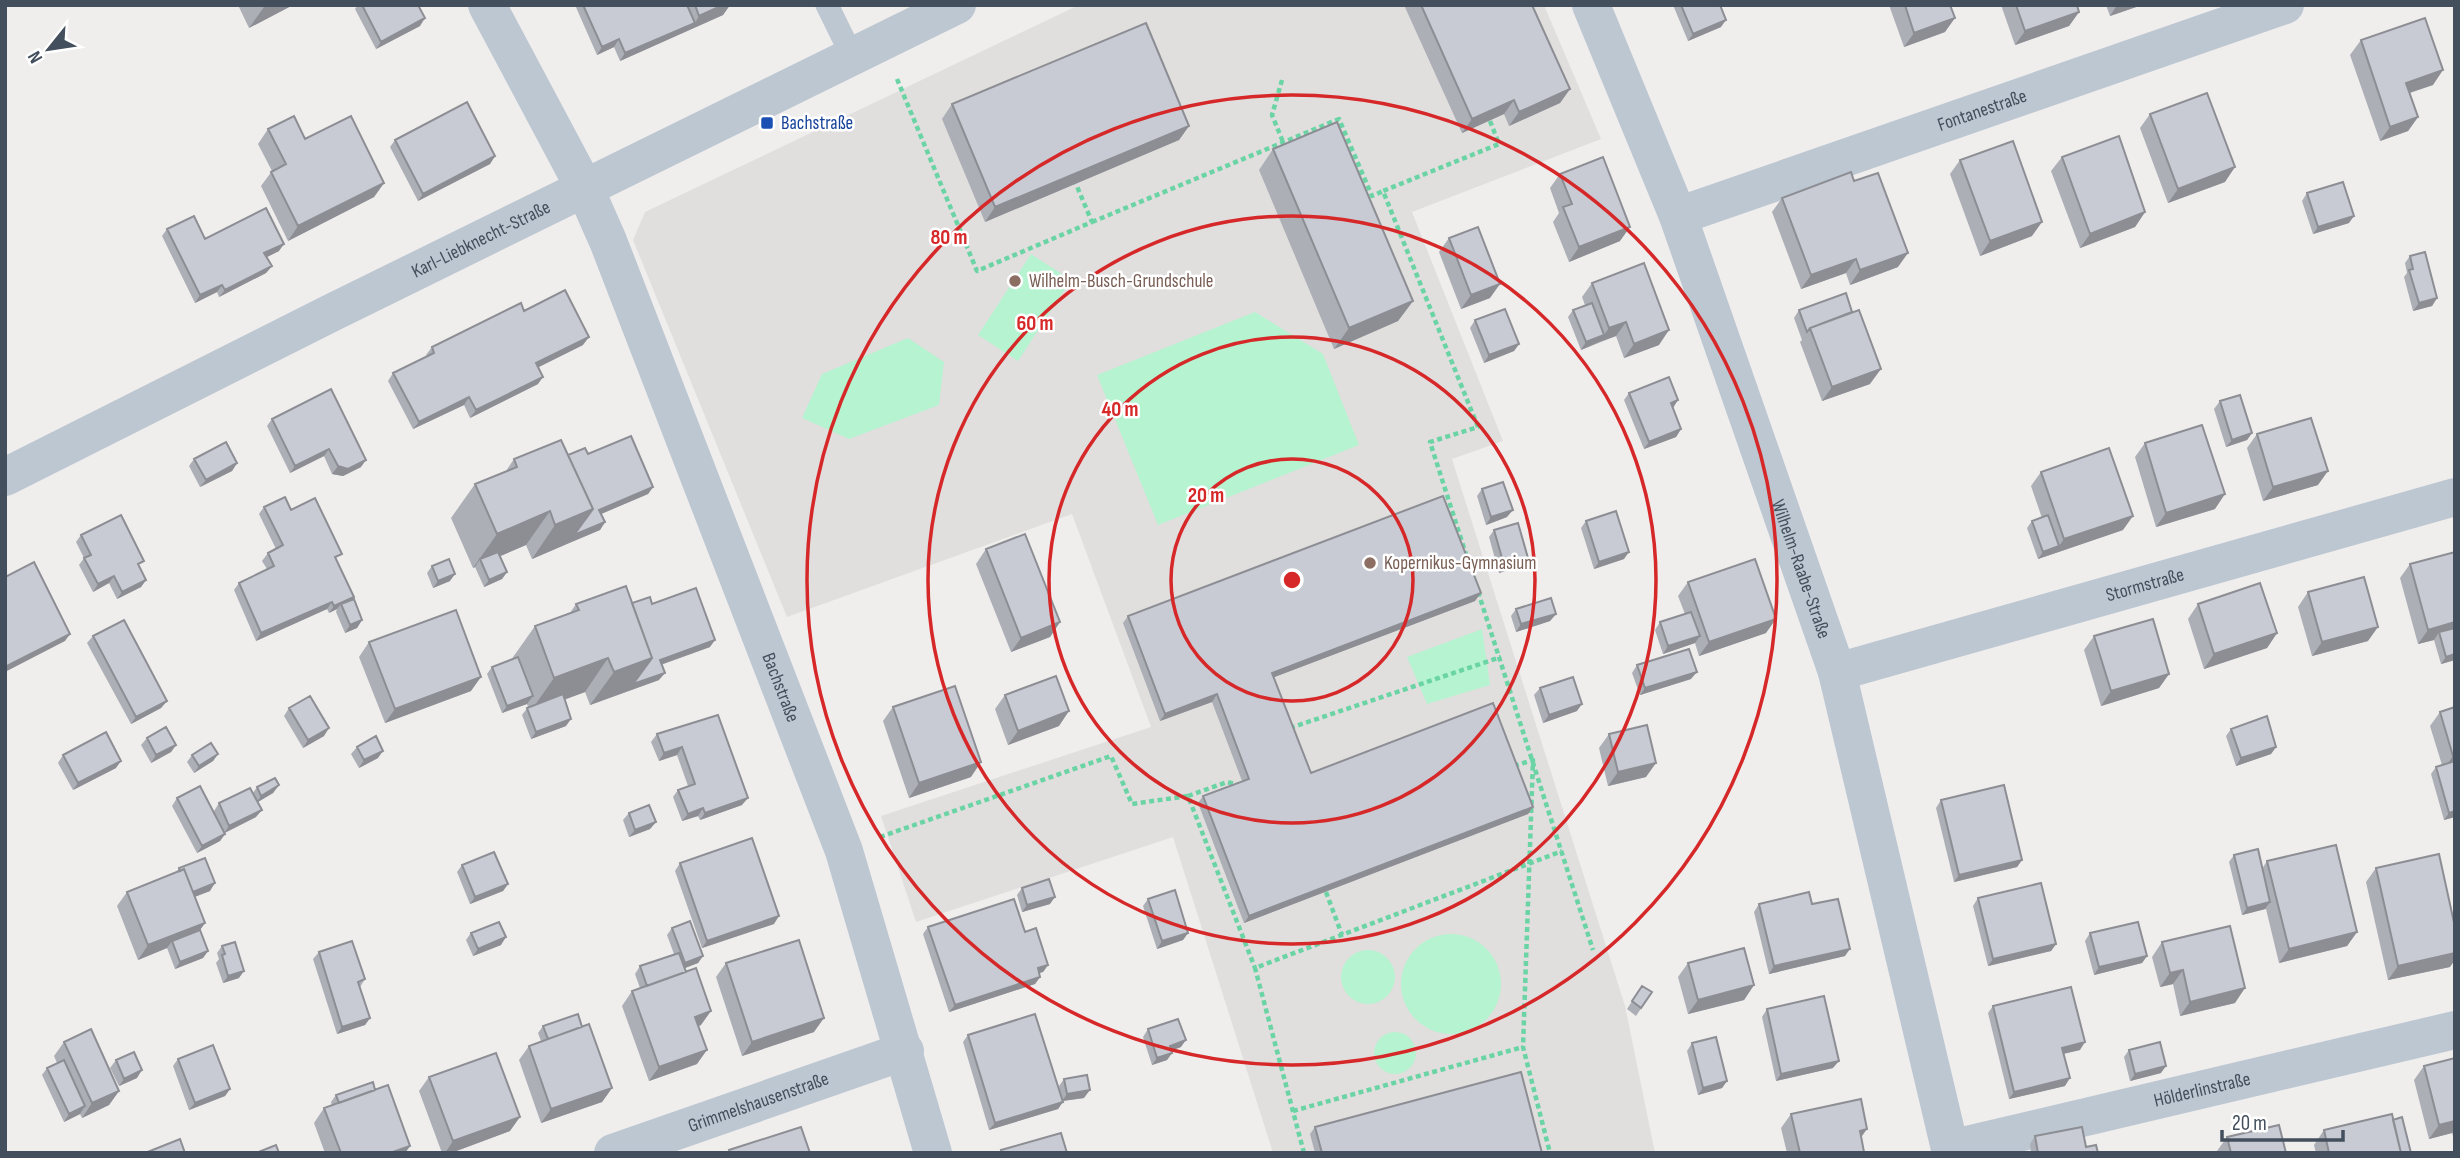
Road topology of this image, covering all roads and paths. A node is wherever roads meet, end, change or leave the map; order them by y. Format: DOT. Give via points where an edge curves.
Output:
graph roads {
  1 [pos="487,5"];
  2 [pos="827,5"];
  3 [pos="957,5"];
  4 [pos="1591,5"];
  5 [pos="2285,5"];
  6 [pos="853,58"];
  7 [pos="897,79"];
  8 [pos="1282,80"];
  9 [pos="1490,121"];
  10 [pos="1283,142"];
  11 [pos="1076,184"];
  12 [pos="585,189"];
  13 [pos="1383,191"];
  14 [pos="1678,215"];
  15 [pos="1092,222"];
  16 [pos="5,477"];
  17 [pos="2455,497"];
  18 [pos="1468,554"];
  19 [pos="1458,556"];
  20 [pos="1501,657"];
  21 [pos="1837,672"];
  22 [pos="1286,730"];
  23 [pos="1533,760"];
  24 [pos="1510,767"];
  25 [pos="1244,786"];
  26 [pos="1188,796"];
  27 [pos="844,851"];
  28 [pos="1562,851"];
  29 [pos="1529,864"];
  30 [pos="1326,892"];
  31 [pos="1342,935"];
  32 [pos="1593,950"];
  33 [pos="1255,968"];
  34 [pos="2455,1030"];
  35 [pos="1523,1047"];
  36 [pos="905,1051"];
  37 [pos="1293,1111"];
  38 [pos="1950,1151"];
  39 [pos="613,1153"];
  40 [pos="933,1153"];
  41 [pos="1304,1153"];
  42 [pos="1550,1153"];
  1 -- 12 [label="street, Bachstraße"];
  2 -- 6 [label="lane"];
  3 -- 6 [label="street, Karl-Liebknecht-Straße"];
  4 -- 14 [label="street, Wilhelm-Raabe-Straße"];
  5 -- 14 [label="street, Fontanestraße"];
  6 -- 12 [label="street, Karl-Liebknecht-Straße"];
  7 -- 15 [label="path" via="977,271"];
  8 -- 10 [label="path" via="1272,116"];
  9 -- 13 [label="path" via="1499,144"];
  10 -- 13 [label="path" via="1339,119 1372,196"];
  10 -- 15 [label="path"];
  11 -- 15 [label="path"];
  12 -- 16 [label="street, Karl-Liebknecht-Straße"];
  12 -- 27 [label="street, Bachstraße"];
  13 -- 18 [label="path" via="1478,428 1430,442"];
  14 -- 21 [label="street, Wilhelm-Raabe-Straße"];
  17 -- 21 [label="street, Stormstraße"];
  18 -- 19 [label="path"];
  18 -- 20 [label="path"];
  20 -- 22 [label="path"];
  20 -- 23 [label="path"];
  21 -- 38 [label="street, Wilhelm-Raabe-Straße"];
  23 -- 24 [label="path"];
  23 -- 28 [label="path"];
  23 -- 29 [label="path"];
  25 -- 26 [label="path" via="1227,782"];
  26 -- 27 [label="path" via="1132,804 1111,756"];
  26 -- 33 [label="path"];
  27 -- 36 [label="street, Bachstraße"];
  28 -- 29 [label="path"];
  28 -- 32 [label="path"];
  29 -- 31 [label="path"];
  29 -- 35 [label="path"];
  30 -- 31 [label="path"];
  31 -- 33 [label="path"];
  33 -- 37 [label="path"];
  34 -- 38 [label="street, Hölderlinstraße"];
  35 -- 37 [label="path"];
  35 -- 42 [label="path"];
  36 -- 39 [label="street, Grimmelshausenstraße"];
  36 -- 40 [label="street, Bachstraße"];
  37 -- 41 [label="path"];
}
